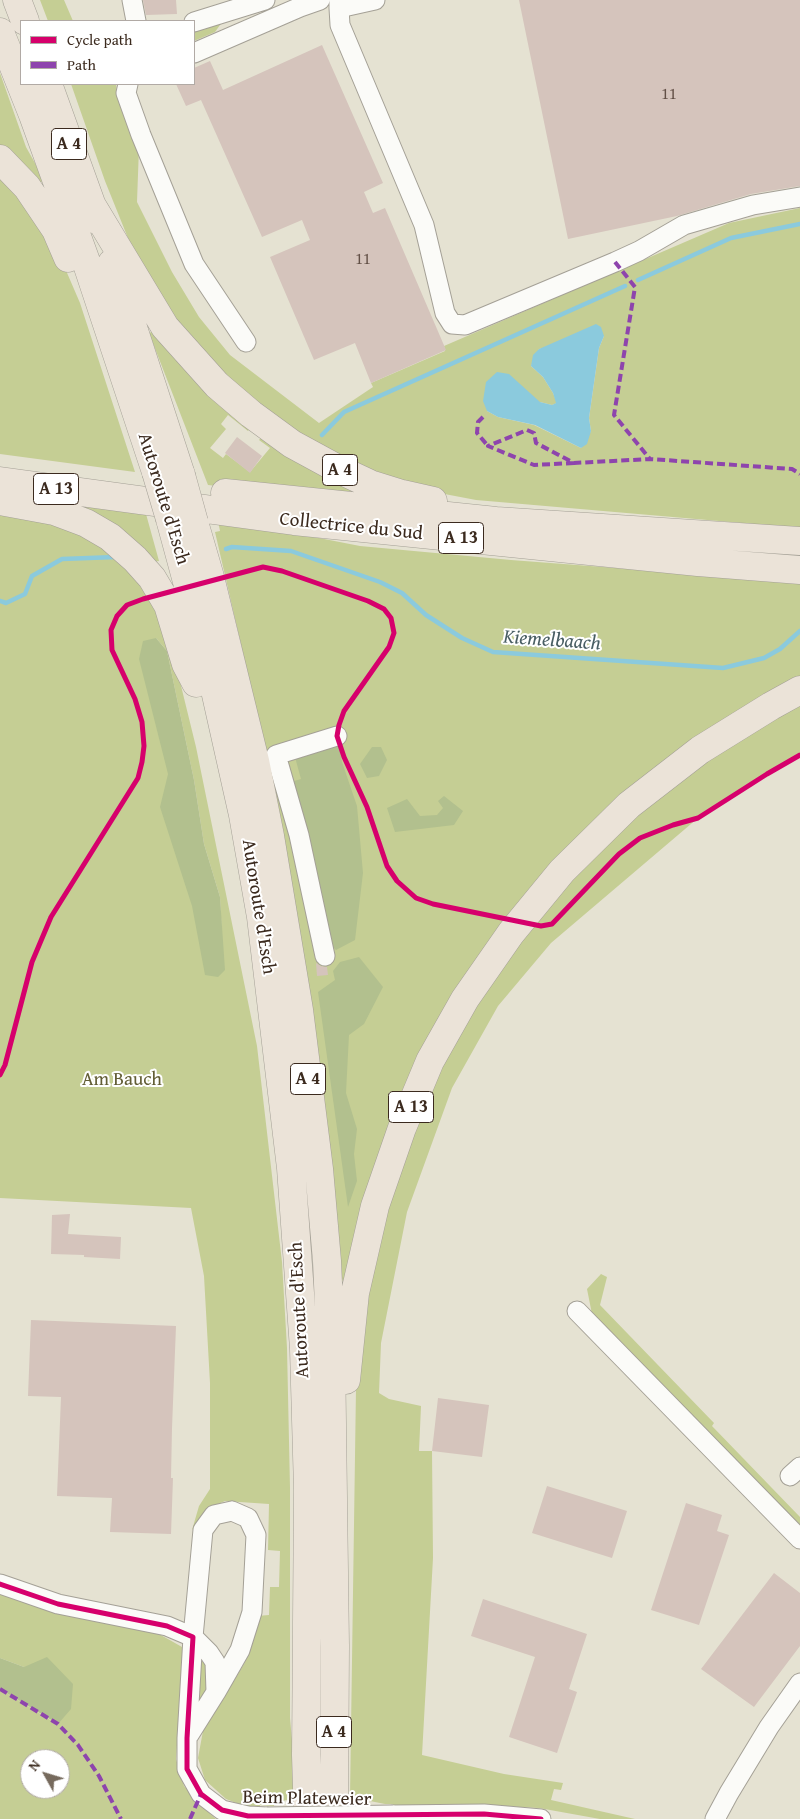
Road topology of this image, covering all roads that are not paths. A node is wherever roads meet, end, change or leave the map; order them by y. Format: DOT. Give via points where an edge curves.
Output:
graph roads {
  1 [pos="17,0"];
  2 [pos="132,0"];
  3 [pos="265,0"];
  4 [pos="320,0"];
  5 [pos="375,0"];
  6 [pos="339,4"];
  7 [pos="25,20"];
  8 [pos="136,20"];
  9 [pos="195,22"];
  10 [pos="0,32"];
  11 [pos="195,53"];
  12 [pos="20,82"];
  13 [pos="21,85"];
  14 [pos="48,85"];
  15 [pos="128,85"];
  16 [pos="0,159"];
  17 [pos="800,197"];
  18 [pos="91,204"];
  19 [pos="246,342"];
  20 [pos="0,464"];
  21 [pos="159,472"];
  22 [pos="0,481"];
  23 [pos="0,501"];
  24 [pos="173,519"];
  25 [pos="704,536"];
  26 [pos="800,541"];
  27 [pos="800,570"];
  28 [pos="196,683"];
  29 [pos="800,690"];
  30 [pos="337,736"];
  31 [pos="266,758"];
  32 [pos="325,956"];
  33 [pos="280,1066"];
  34 [pos="577,1311"];
  35 [pos="800,1539"];
  36 [pos="0,1584"];
  37 [pos="193,1637"];
  38 [pos="335,1646"];
  39 [pos="800,1683"];
  40 [pos="216,1692"];
  41 [pos="187,1738"];
  42 [pos="308,1819"];
  43 [pos="334,1819"];
  44 [pos="540,1819"];
  45 [pos="715,1819"];
  1 -- 7 [label="highway"];
  2 -- 8 [label="street"];
  3 -- 9 [label="street"];
  4 -- 11 [label="street"];
  5 -- 6 [label="street"];
  6 -- 17 [label="street" via="340,25 424,225 445,313 452,324 465,325 639,251 684,225"];
  10 -- 12 [label="highway, Autoroute d'Esch / A 4"];
  13 -- 21 [label="highway, Autoroute d'Esch / A 4"];
  14 -- 18 [label="highway, Autoroute d'Esch / A 4"];
  15 -- 19 [label="street" via="126,93 194,264"];
  16 -- 21 [label="highway, A 4" via="27,187 56,230"];
  18 -- 21 [label="highway, Autoroute d'Esch / A 4" via="115,272"];
  18 -- 25 [label="highway, A 4" via="165,327 217,385 292,444 338,469 370,484 448,505"];
  20 -- 25 [label="highway, A 4" via="292,501 496,521"];
  21 -- 24 [label="highway, Autoroute d'Esch / A 4, bridge"];
  21 -- 24 [label="highway, A 4"];
  22 -- 27 [label="highway, Collectrice du Sud / A 13" via="294,521"];
  23 -- 28 [label="highway, A 4" via="54,511 86,523 110,537 134,559 152,578 168,605 186,664"];
  24 -- 28 [label="highway, A 4"];
  24 -- 31 [label="highway, Autoroute d'Esch / A 4" via="217,606"];
  24 -- 33 [label="highway, Autoroute d'Esch / A 4" via="243,815 261,917"];
  25 -- 26 [label="highway"];
  28 -- 33 [label="highway, A 4"];
  29 -- 38 [label="highway, A 13" via="700,750 629,805 562,871 511,933 465,999 430,1061 375,1206 355,1293 345,1388 343,1570"];
  30 -- 31 [label="street"];
  31 -- 32 [label="street" via="298,835"];
  31 -- 38 [label="highway, Autoroute d'Esch / A 4" via="270,836 299,1010 319,1170 331,1350"];
  33 -- 42 [label="highway, Autoroute d'Esch / A 4" via="304,1349 308,1489"];
  34 -- 35 [label="street"];
  36 -- 37 [label="street" via="58,1604 168,1626"];
  37 -- 40 [label="street" via="215,1662"];
  37 -- 40 [label="street, Beim Plateweier" via="203,1530 214,1515 232,1510 248,1518 256,1535 252,1612 240,1650"];
  37 -- 41 [label="street, Beim Plateweier"];
  38 -- 43 [label="highway, Autoroute d'Esch / A 4"];
  39 -- 45 [label="street" via="769,1727"];
  40 -- 41 [label="street, Beim Plateweier"];
  41 -- 44 [label="street, Beim Plateweier, bridge" via="187,1769 200,1794 222,1810 248,1816 484,1814"];
}
